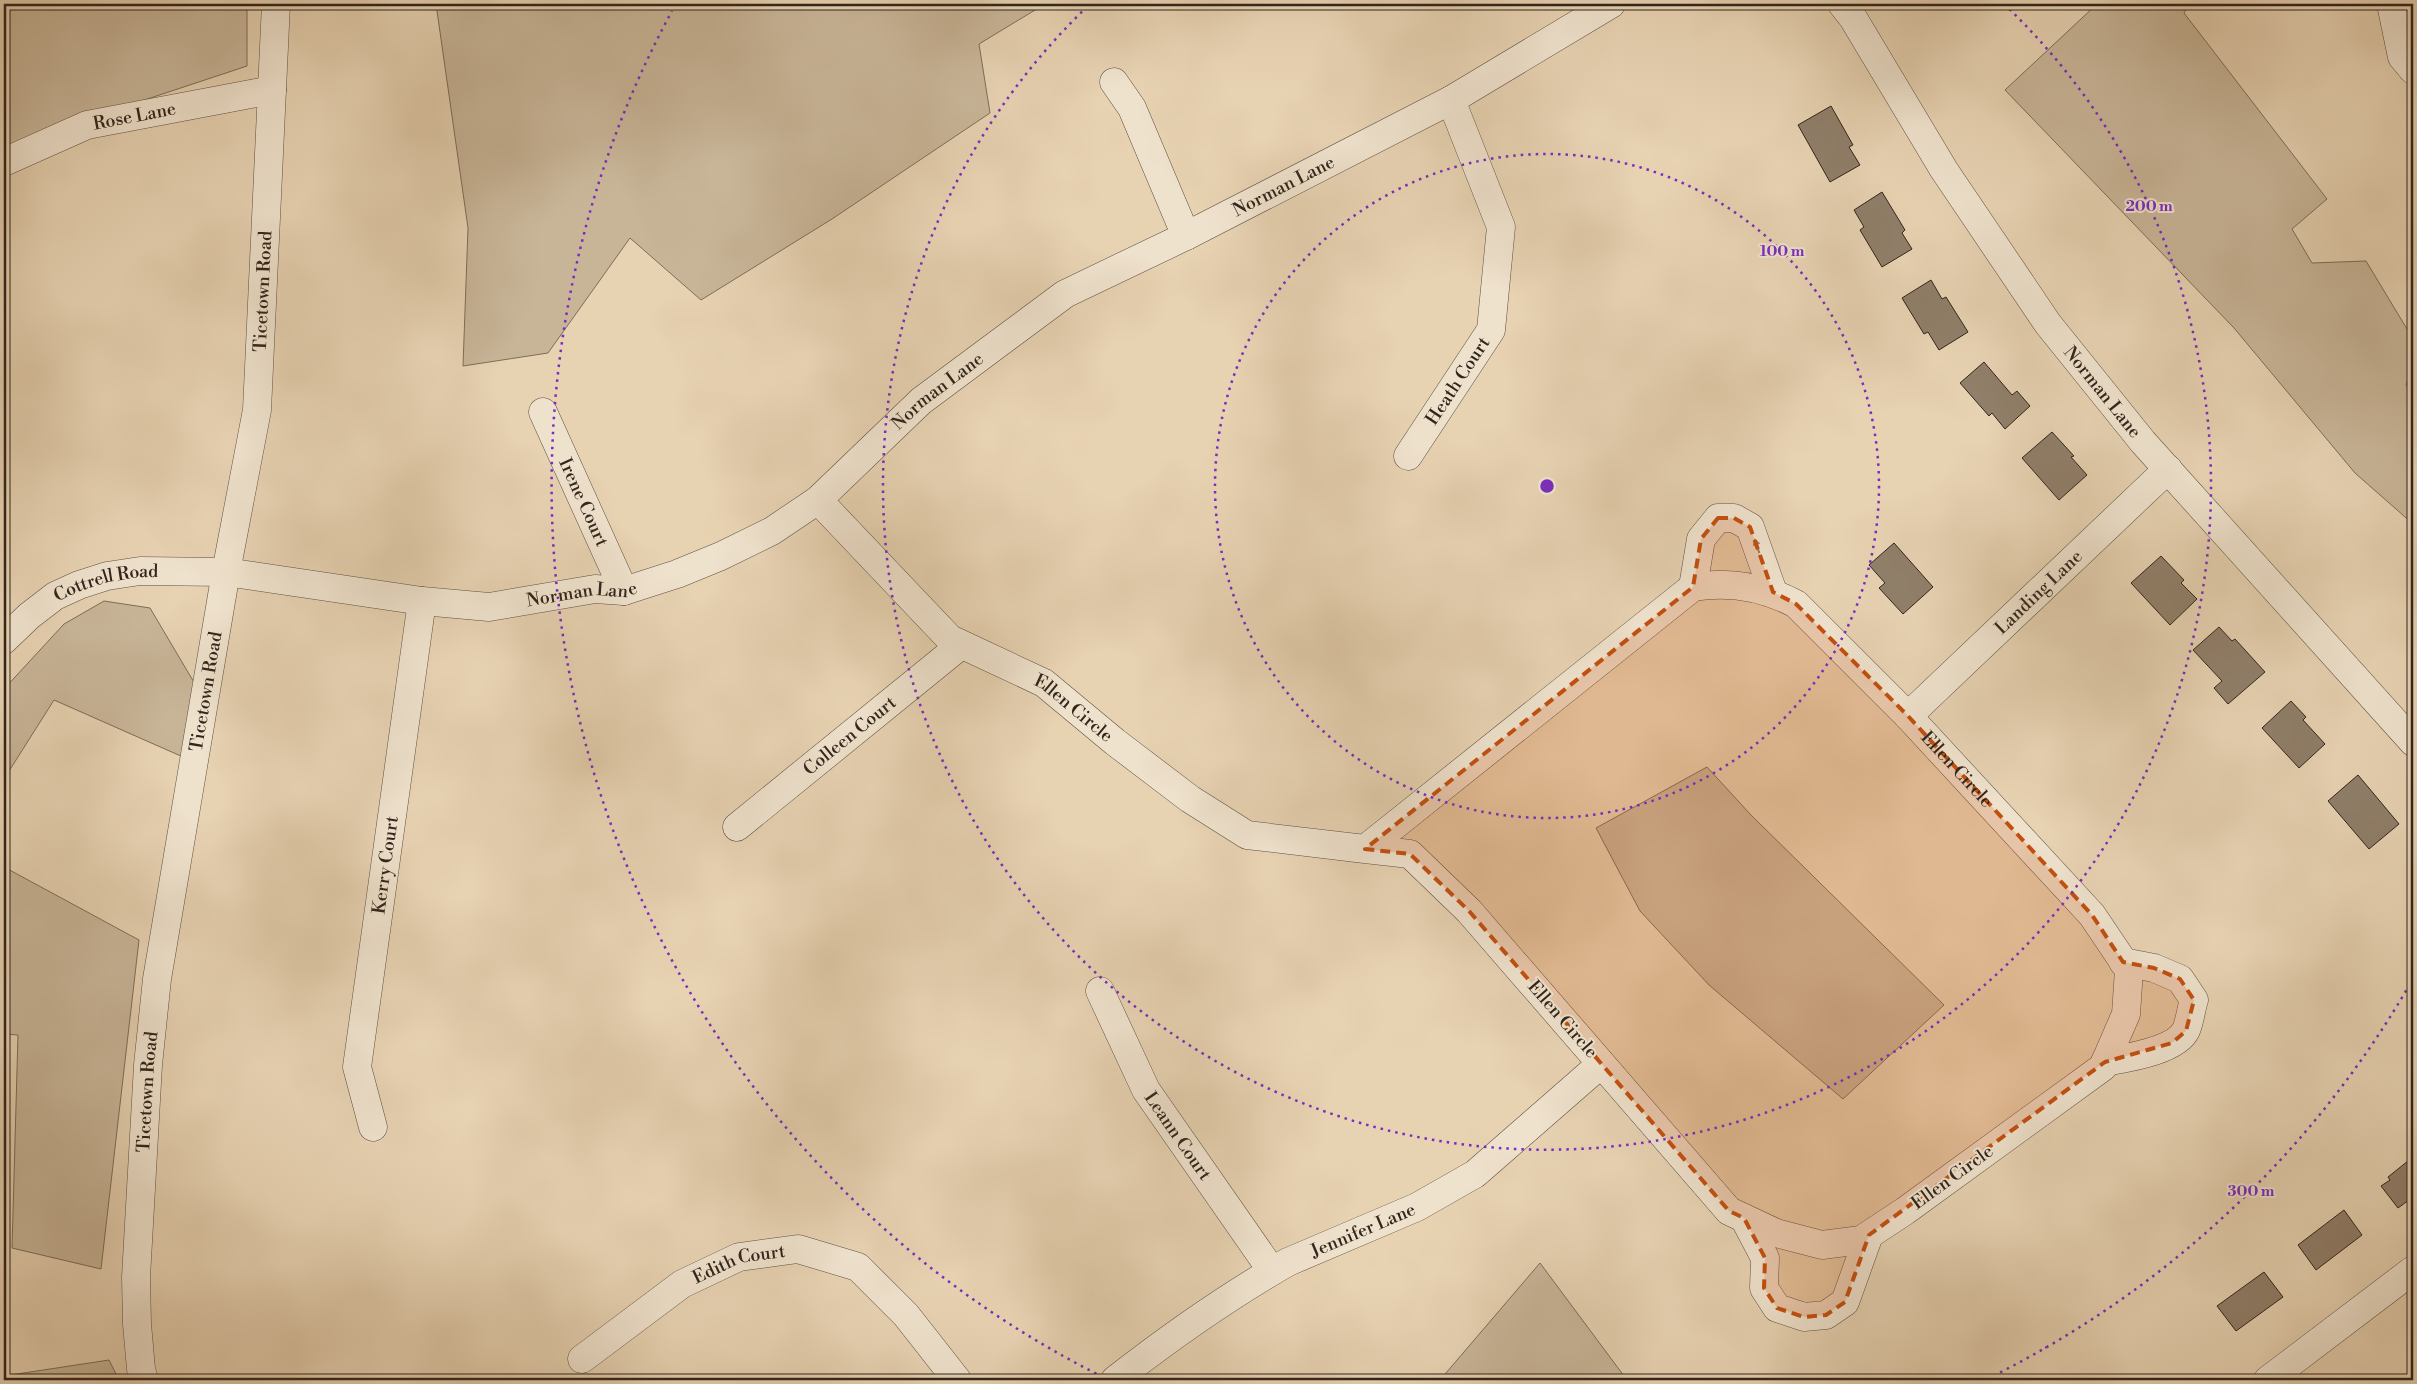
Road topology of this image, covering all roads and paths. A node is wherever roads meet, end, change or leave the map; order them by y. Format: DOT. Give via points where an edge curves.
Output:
graph roads {
  1 [pos="276,4"];
  2 [pos="1611,4"];
  3 [pos="1842,4"];
  4 [pos="2391,4"];
  5 [pos="2413,70"];
  6 [pos="1114,82"];
  7 [pos="272,90"];
  8 [pos="1450,100"];
  9 [pos="4,162"];
  10 [pos="1186,236"];
  11 [pos="543,412"];
  12 [pos="1408,456"];
  13 [pos="2168,469"];
  14 [pos="818,500"];
  15 [pos="226,572"];
  16 [pos="1693,586"];
  17 [pos="624,591"];
  18 [pos="1773,592"];
  19 [pos="422,601"];
  20 [pos="4,640"];
  21 [pos="961,645"];
  22 [pos="1908,716"];
  23 [pos="2413,742"];
  24 [pos="737,827"];
  25 [pos="1365,849"];
  26 [pos="2123,962"];
  27 [pos="1100,991"];
  28 [pos="2105,1062"];
  29 [pos="1601,1064"];
  30 [pos="373,1127"];
  31 [pos="1744,1218"];
  32 [pos="1869,1235"];
  33 [pos="2413,1270"];
  34 [pos="1272,1271"];
  35 [pos="582,1359"];
  36 [pos="144,1380"];
  37 [pos="957,1380"];
  38 [pos="1115,1380"];
  39 [pos="2268,1380"];
  1 -- 7 [label="street, Ticetown Road"];
  2 -- 8 [label="street, Norman Lane"];
  3 -- 13 [label="street, Norman Lane" via="1944,170 2048,324"];
  4 -- 5 [label="street" via="2402,57"];
  6 -- 10 [label="street" via="1132,108"];
  7 -- 9 [label="street, Rose Lane" via="87,125"];
  7 -- 15 [label="street, Ticetown Road" via="256,410"];
  8 -- 10 [label="street, Norman Lane"];
  8 -- 12 [label="street, Heath Court" via="1501,227 1491,330"];
  10 -- 14 [label="street, Norman Lane" via="1065,294 921,401"];
  11 -- 17 [label="street, Irene Court"];
  13 -- 22 [label="street, Landing Lane"];
  13 -- 23 [label="street, Norman Lane"];
  14 -- 17 [label="street, Norman Lane" via="772,531 721,556"];
  14 -- 21 [label="street, Ellen Circle" via="950,639"];
  15 -- 19 [label="street, Norman Lane"];
  15 -- 20 [label="street, Cottrell Road" via="140,570 107,576 55,596"];
  15 -- 36 [label="street, Ticetown Road" via="157,979 148,1065 136,1277 137,1324"];
  16 -- 18 [label="street, Ellen Circle" via="1718,583"];
  18 -- 16 [label="street, one-way" via="1750,527 1734,518 1718,518 1701,540"];
  16 -- 25 [label="street"];
  17 -- 19 [label="street, Norman Lane" via="595,589 489,607"];
  18 -- 22 [label="street, Ellen Circle" via="1796,604"];
  19 -- 30 [label="street, Kerry Court" via="357,1067"];
  21 -- 24 [label="street, Colleen Court"];
  21 -- 25 [label="street, Ellen Circle" via="1044,683 1168,782 1247,835"];
  22 -- 26 [label="street, Ellen Circle" via="2092,915"];
  25 -- 29 [label="street, Ellen Circle" via="1410,854 1469,911"];
  26 -- 28 [label="street, Ellen Circle" via="2129,970 2126,1014"];
  26 -- 28 [label="street" via="2154,968 2180,980 2194,1000 2186,1031 2172,1043 2150,1053"];
  27 -- 34 [label="street, Leann Court" via="1146,1090"];
  28 -- 32 [label="street, Ellen Circle" via="2103,1067"];
  29 -- 31 [label="street, Ellen Circle" via="1729,1211"];
  29 -- 34 [label="street, Jennifer Lane" via="1474,1174 1417,1207"];
  31 -- 32 [label="street, Ellen Circle" via="1776,1233 1822,1245 1861,1240"];
  31 -- 32 [label="street, Ellen Circle" via="1765,1258 1764,1288 1777,1308 1804,1317 1826,1315 1845,1302"];
  33 -- 39 [label="street"];
  34 -- 38 [label="street, Jennifer Lane" via="1230,1296"];
  35 -- 37 [label="street, Edith Court" via="682,1284 739,1257 798,1249 858,1267 906,1315"];
}
